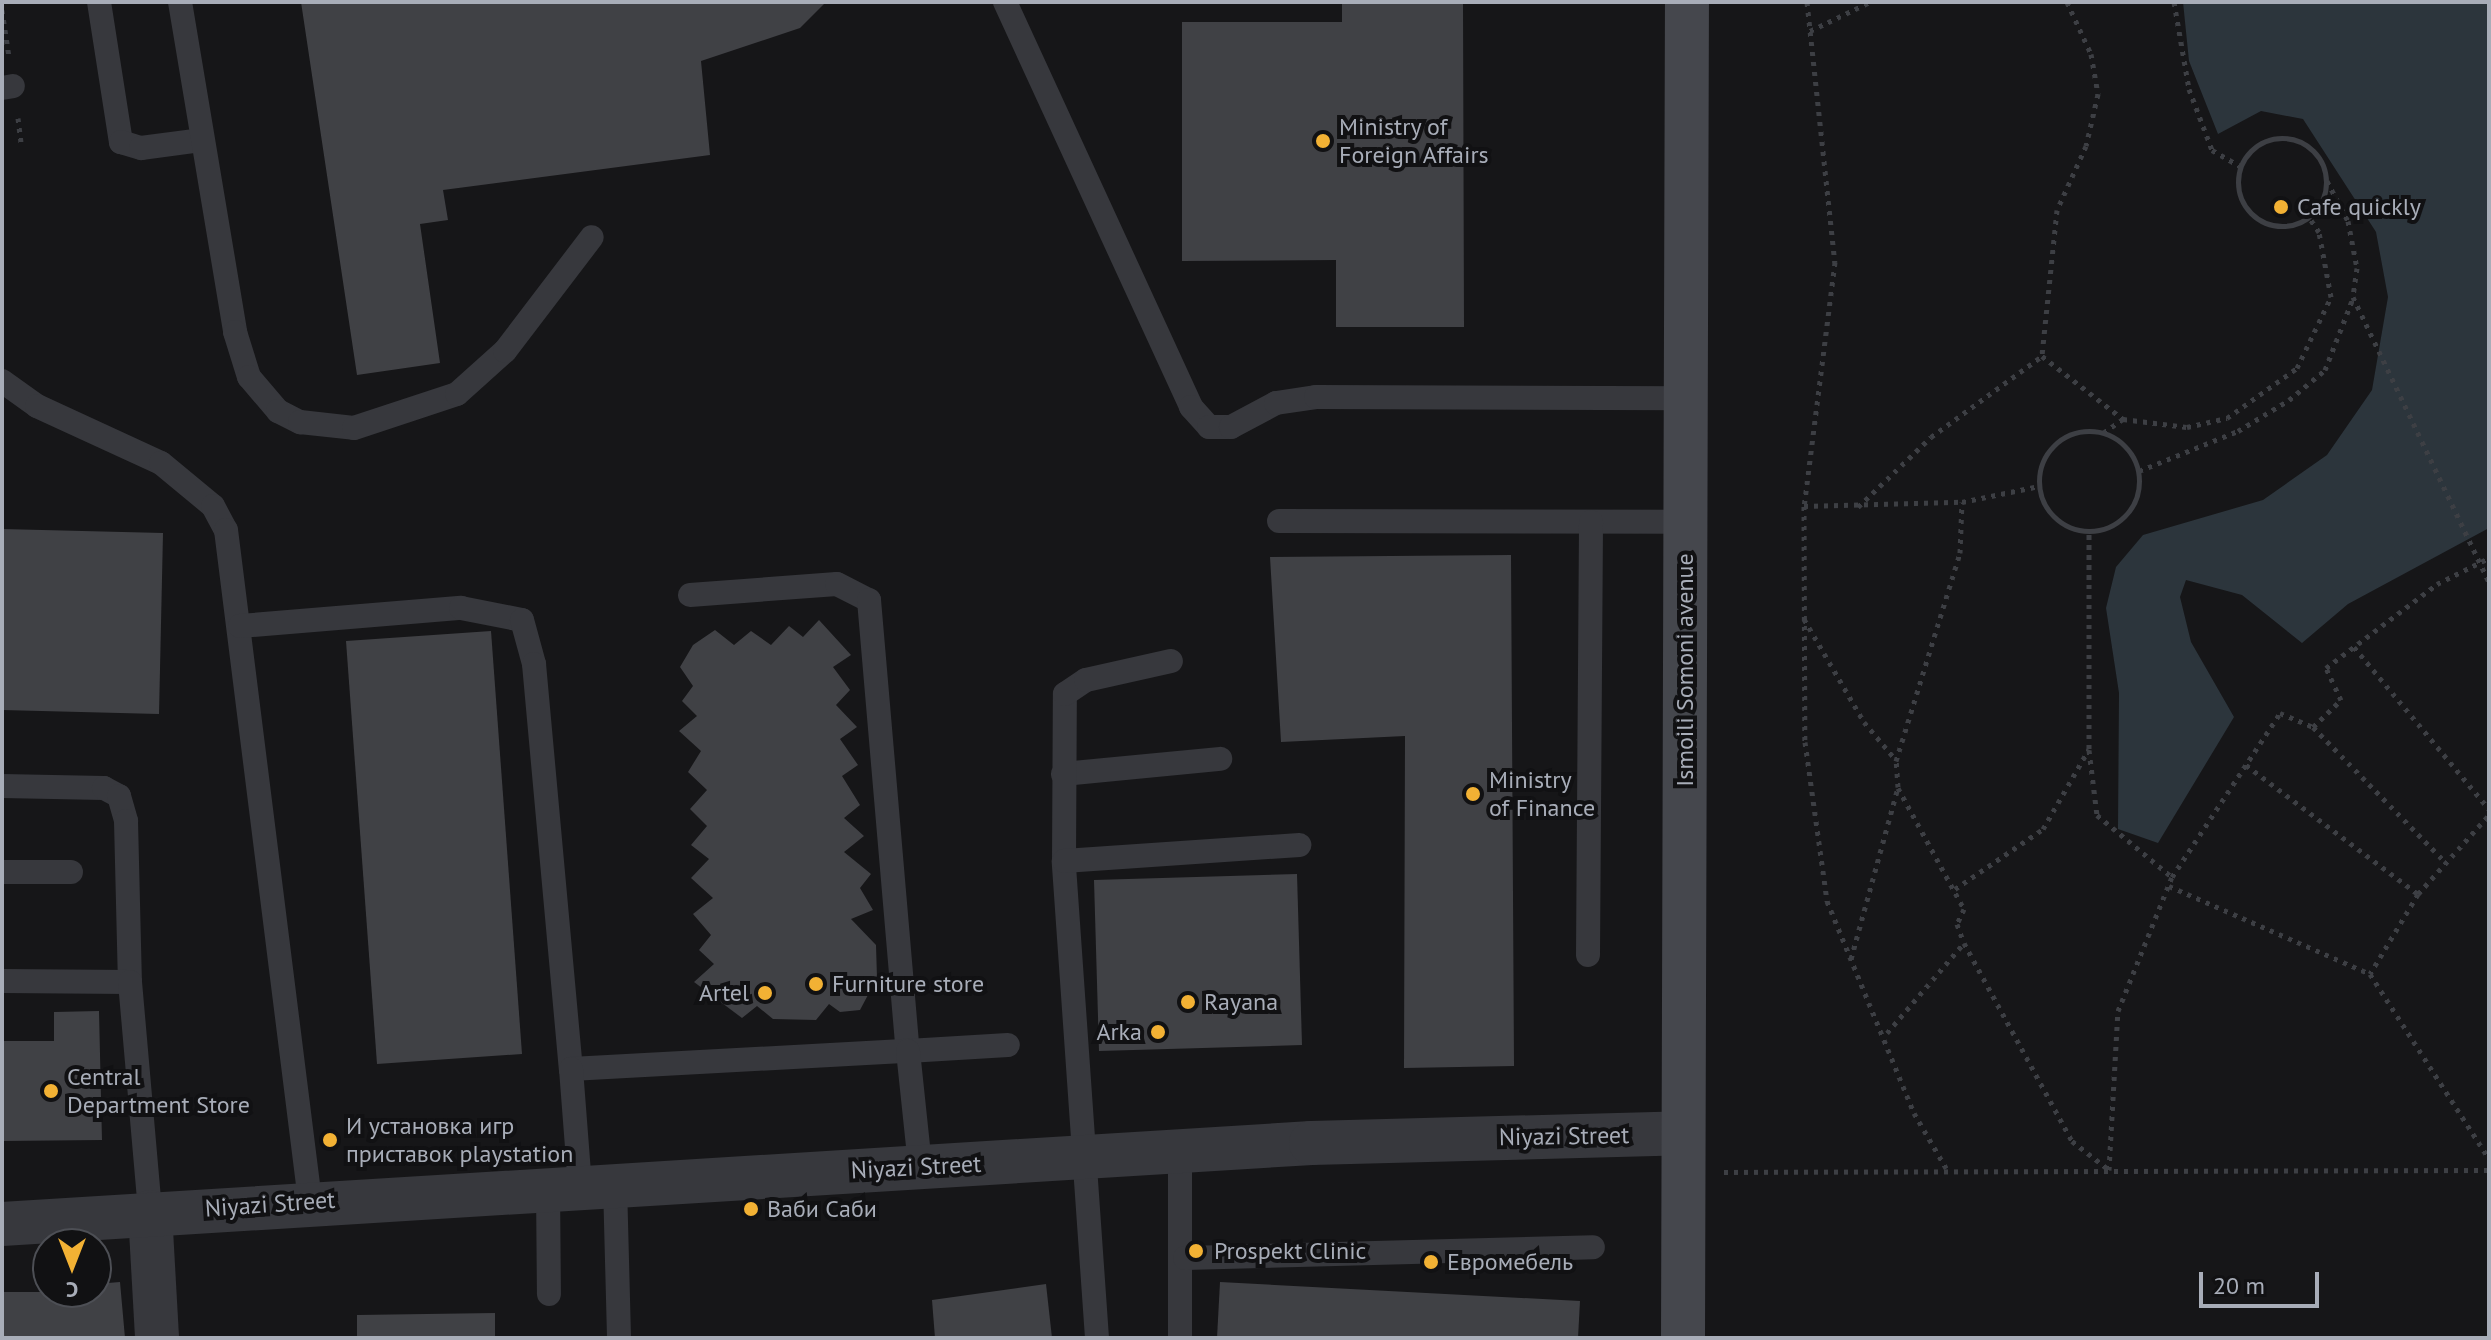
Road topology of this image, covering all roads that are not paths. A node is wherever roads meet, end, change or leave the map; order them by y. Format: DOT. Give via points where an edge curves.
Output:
graph roads {
  1 [pos="99,2"];
  2 [pos="180,2"];
  3 [pos="1005,2"];
  4 [pos="1687,2"];
  5 [pos="202,140"];
  6 [pos="592,237"];
  7 [pos="2,381"];
  8 [pos="1685,398"];
  9 [pos="1279,521"];
  10 [pos="1591,522"];
  11 [pos="1685,522"];
  12 [pos="690,595"];
  13 [pos="240,626"];
  14 [pos="1171,661"];
  15 [pos="1220,759"];
  16 [pos="1063,774"];
  17 [pos="2,786"];
  18 [pos="1299,845"];
  19 [pos="1064,861"];
  20 [pos="2,872"];
  21 [pos="71,872"];
  22 [pos="1588,955"];
  23 [pos="2,981"];
  24 [pos="130,982"];
  25 [pos="1008,1045"];
  26 [pos="908,1051"];
  27 [pos="571,1069"];
  28 [pos="1180,1151"];
  29 [pos="1683,1153"];
  30 [pos="1082,1156"];
  31 [pos="920,1166"];
  32 [pos="581,1186"];
  33 [pos="310,1201"];
  34 [pos="150,1212"];
  35 [pos="2,1224"];
  36 [pos="1593,1247"];
  37 [pos="1185,1258"];
  38 [pos="549,1294"];
  39 [pos="157,1338"];
  40 [pos="619,1338"];
  41 [pos="1097,1338"];
  42 [pos="1180,1338"];
  43 [pos="1683,1338"];
  1 -- 5 [label="lane" via="121,142 141,148"];
  2 -- 5 [label="lane"];
  3 -- 8 [label="lane" via="1191,407 1209,427 1231,427 1276,403 1316,397"];
  4 -- 8 [label="street, Ismoili Somoni avenue"];
  5 -- 6 [label="lane" via="242,355 262,394 300,422 354,428 457,394 505,351"];
  7 -- 13 [label="lane" via="37,406 161,463 213,506 226,530"];
  8 -- 11 [label="street, Ismoili Somoni avenue"];
  9 -- 10 [label="lane"];
  10 -- 11 [label="lane"];
  10 -- 22 [label="lane"];
  11 -- 29 [label="street, Ismoili Somoni avenue"];
  12 -- 26 [label="lane" via="837,584 869,600"];
  13 -- 27 [label="lane" via="487,608 522,620 534,664"];
  13 -- 33 [label="lane"];
  14 -- 16 [label="lane" via="1072,686 1062,708"];
  15 -- 16 [label="lane"];
  16 -- 19 [label="lane"];
  17 -- 24 [label="lane" via="104,788 119,796 126,821"];
  18 -- 19 [label="lane"];
  19 -- 30 [label="lane"];
  20 -- 21 [label="lane"];
  23 -- 24 [label="lane"];
  24 -- 34 [label="lane"];
  25 -- 26 [label="lane"];
  26 -- 27 [label="lane"];
  26 -- 31 [label="lane"];
  27 -- 32 [label="lane"];
  28 -- 29 [label="street, Niyazi Street"];
  28 -- 30 [label="street, Niyazi Street"];
  28 -- 37 [label="lane"];
  29 -- 43 [label="street, Ismoili Somoni avenue"];
  30 -- 31 [label="street, Niyazi Street"];
  30 -- 41 [label="lane"];
  31 -- 32 [label="street, Niyazi Street"];
  32 -- 33 [label="street, Niyazi Street"];
  32 -- 38 [label="lane"];
  32 -- 40 [label="lane"];
  33 -- 34 [label="street, Niyazi Street"];
  34 -- 35 [label="street, Niyazi Street"];
  34 -- 39 [label="street"];
  36 -- 37 [label="lane"];
  37 -- 42 [label="lane"];
}
